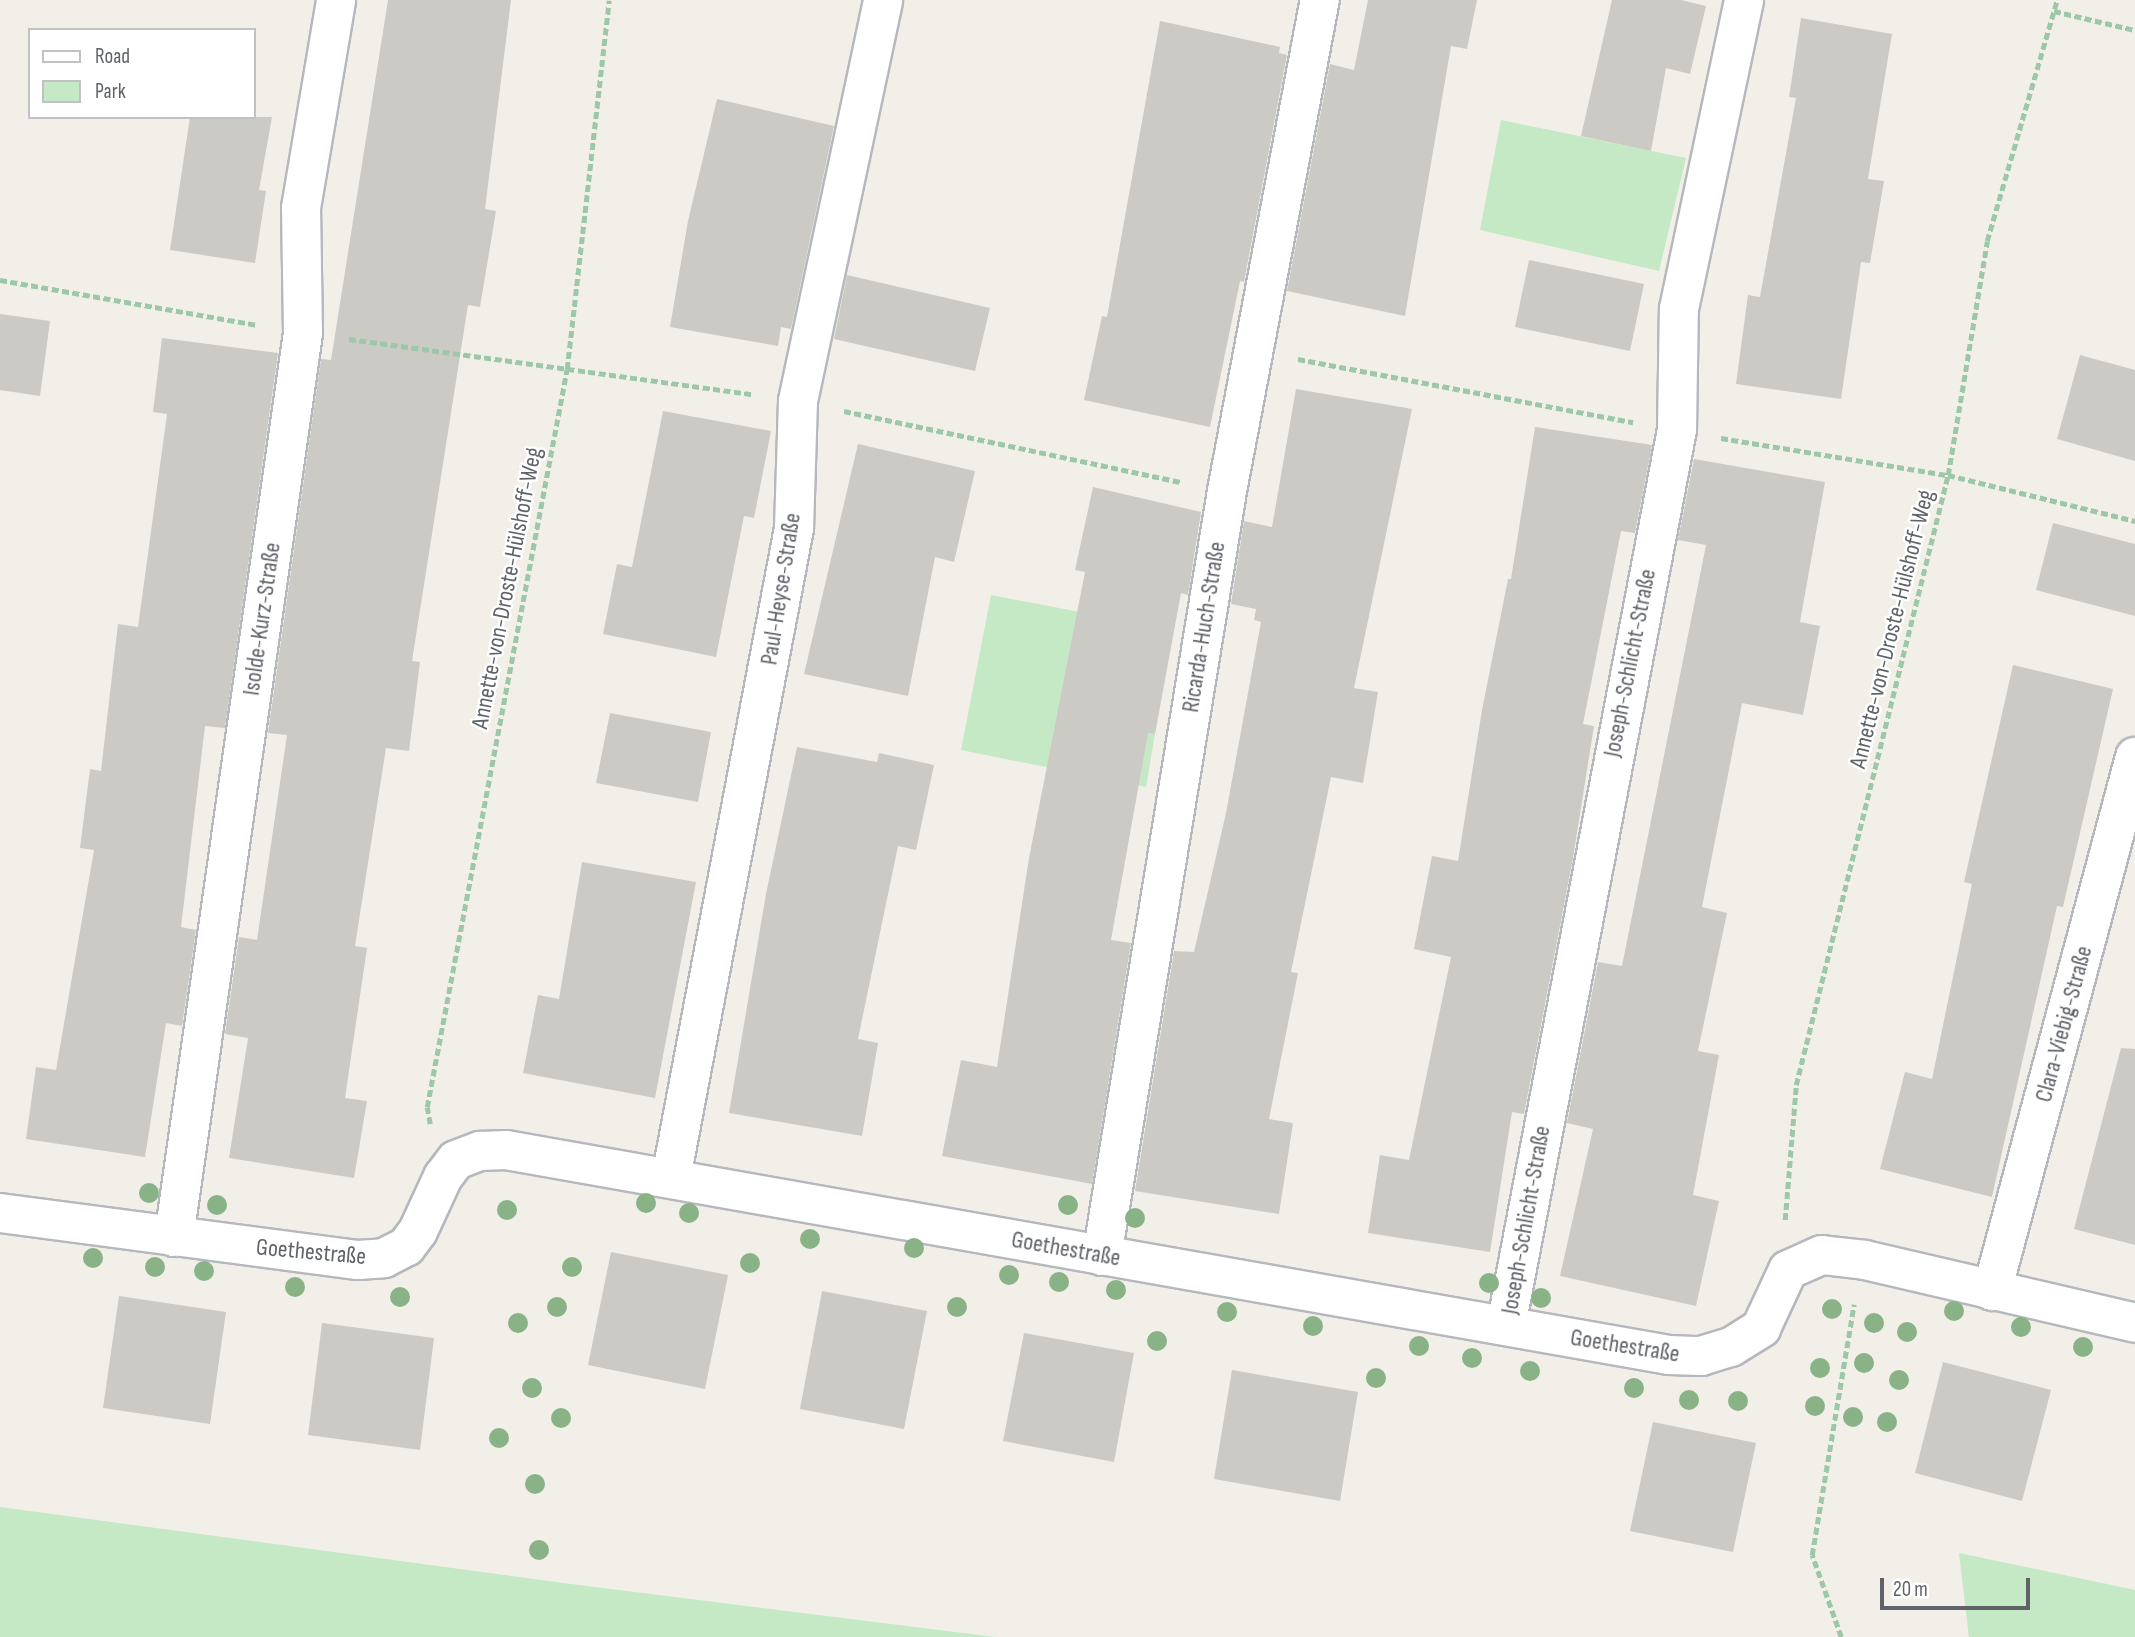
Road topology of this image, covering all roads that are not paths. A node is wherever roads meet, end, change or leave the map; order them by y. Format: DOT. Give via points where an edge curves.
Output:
graph roads {
  1 [pos="336,0"];
  2 [pos="883,0"];
  3 [pos="1320,0"];
  4 [pos="1744,0"];
  5 [pos="2135,757"];
  6 [pos="671,1178"];
  7 [pos="0,1213"];
  8 [pos="174,1237"];
  9 [pos="1102,1256"];
  10 [pos="1992,1291"];
  11 [pos="2135,1323"];
  12 [pos="1506,1326"];
  1 -- 8 [label="street, Isolde-Kurz-Straße" via="301,208 303,333"];
  2 -- 6 [label="street, Paul-Heyse-Straße" via="798,401 794,528"];
  3 -- 9 [label="street, Ricarda-Huch-Straße" via="1227,491"];
  4 -- 12 [label="street, Joseph-Schlicht-Straße" via="1679,309 1677,430"];
  5 -- 10 [label="street, Clara-Viebig-Straße"];
  6 -- 8 [label="street, Goethestraße" via="506,1150 480,1151 456,1160 418,1231 405,1247 384,1258 358,1260"];
  6 -- 9 [label="street, Goethestraße"];
  7 -- 8 [label="street, Goethestraße"];
  9 -- 12 [label="street, Goethestraße"];
  10 -- 11 [label="street"];
  10 -- 12 [label="street, Goethestraße" via="1865,1260 1822,1255 1788,1270 1761,1328 1731,1347 1701,1356 1669,1355"];
}
